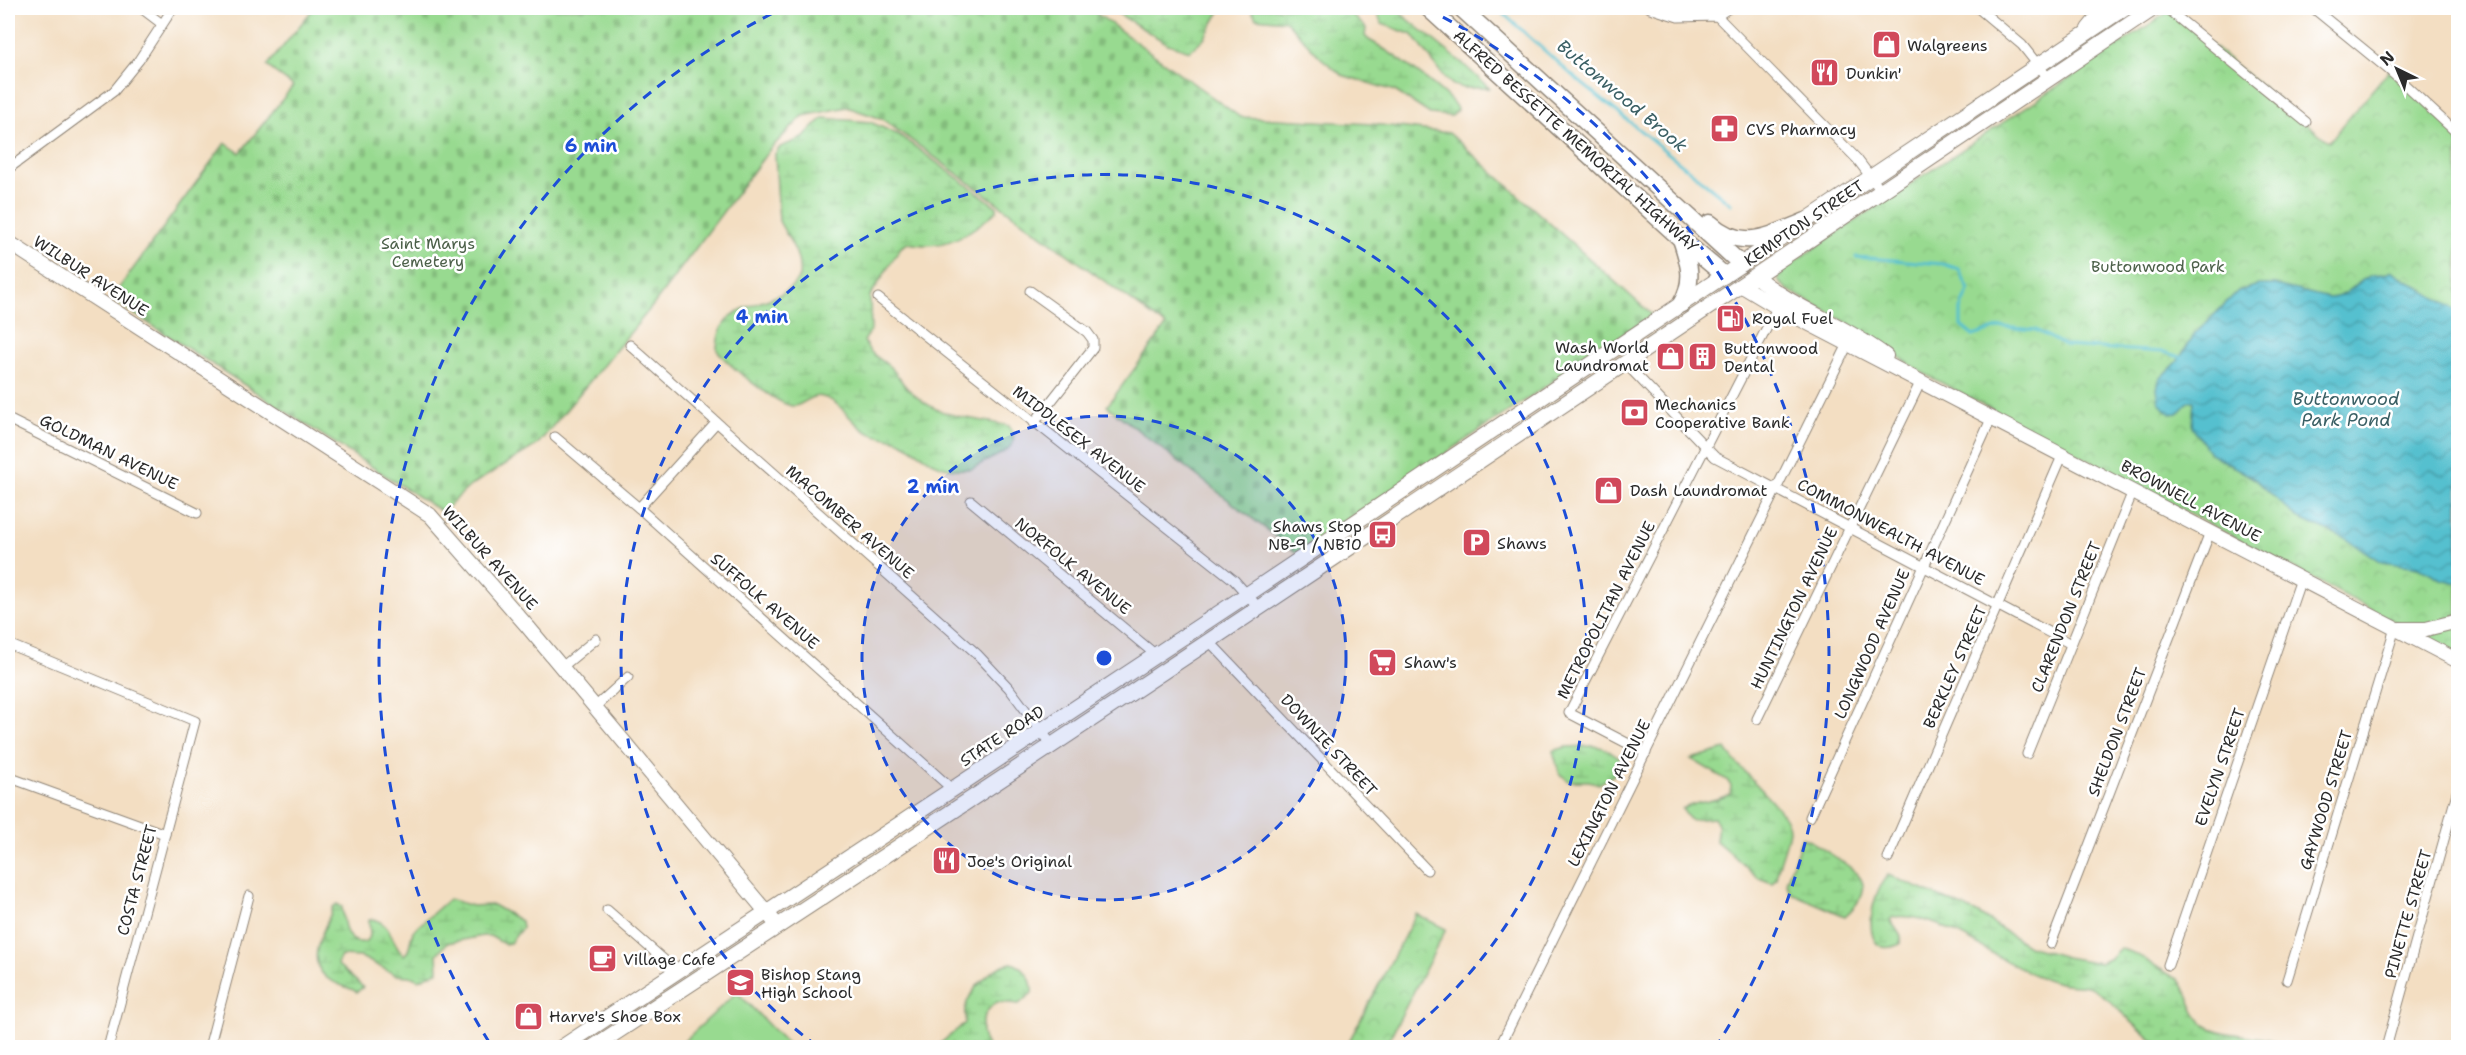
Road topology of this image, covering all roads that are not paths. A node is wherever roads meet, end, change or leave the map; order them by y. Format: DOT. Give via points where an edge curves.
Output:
graph roads {
  1 [pos="141,8"];
  2 [pos="173,8"];
  3 [pos="1428,8"];
  4 [pos="1461,8"];
  5 [pos="1650,8"];
  6 [pos="1729,8"];
  7 [pos="1978,8"];
  8 [pos="2105,8"];
  9 [pos="2124,8"];
  10 [pos="2154,8"];
  11 [pos="2166,8"];
  12 [pos="2313,8"];
  13 [pos="1717,16"];
  14 [pos="2134,21"];
  15 [pos="162,24"];
  16 [pos="2083,35"];
  17 [pos="2039,64"];
  18 [pos="2049,79"];
  19 [pos="2306,122"];
  20 [pos="2458,134"];
  21 [pos="1619,152"];
  22 [pos="8,169"];
  23 [pos="1872,176"];
  24 [pos="1882,192"];
  25 [pos="1806,221"];
  26 [pos="1681,239"];
  27 [pos="8,242"];
  28 [pos="1741,264"];
  29 [pos="1724,275"];
  30 [pos="1756,277"];
  31 [pos="1742,286"];
  32 [pos="1030,291"];
  33 [pos="878,298"];
  34 [pos="1780,302"];
  35 [pos="1681,304"];
  36 [pos="1850,339"];
  37 [pos="630,345"];
  38 [pos="1625,363"];
  39 [pos="1921,381"];
  40 [pos="1992,417"];
  41 [pos="8,419"];
  42 [pos="1035,423"];
  43 [pos="715,424"];
  44 [pos="555,437"];
  45 [pos="1706,447"];
  46 [pos="1462,451"];
  47 [pos="2063,454"];
  48 [pos="1473,466"];
  49 [pos="1776,489"];
  50 [pos="2133,491"];
  51 [pos="971,501"];
  52 [pos="639,508"];
  53 [pos="197,513"];
  54 [pos="1850,527"];
  55 [pos="2210,532"];
  56 [pos="1924,567"];
  57 [pos="2301,579"];
  58 [pos="1248,594"];
  59 [pos="1998,605"];
  60 [pos="1259,608"];
  61 [pos="2458,621"];
  62 [pos="2395,628"];
  63 [pos="596,639"];
  64 [pos="1209,641"];
  65 [pos="8,644"];
  66 [pos="2071,644"];
  67 [pos="1156,655"];
  68 [pos="2458,662"];
  69 [pos="562,667"];
  70 [pos="628,677"];
  71 [pos="595,707"];
  72 [pos="1757,720"];
  73 [pos="1042,731"];
  74 [pos="1052,745"];
  75 [pos="1646,753"];
  76 [pos="2027,754"];
  77 [pos="8,777"];
  78 [pos="2458,789"];
  79 [pos="953,790"];
  80 [pos="1810,817"];
  81 [pos="165,834"];
  82 [pos="1888,858"];
  83 [pos="1427,870"];
  84 [pos="249,896"];
  85 [pos="607,910"];
  86 [pos="768,912"];
  87 [pos="778,926"];
  88 [pos="2050,944"];
  89 [pos="2168,965"];
  90 [pos="674,973"];
  91 [pos="2287,980"];
  92 [pos="108,1047"];
  93 [pos="209,1047"];
  94 [pos="561,1047"];
  95 [pos="592,1047"];
  96 [pos="1499,1047"];
  97 [pos="2386,1047"];
  1 -- 15 [label="street"];
  2 -- 15 [label="street"];
  3 -- 26 [label="highway, ALFRED BESSETTE MEMORIAL HIGHWAY"];
  4 -- 21 [label="highway, ALFRED BESSETTE MEMORIAL HIGHWAY"];
  5 -- 13 [label="street" via="1678,16"];
  6 -- 13 [label="street"];
  7 -- 17 [label="street"];
  8 -- 16 [label="street"];
  9 -- 14 [label="main road"];
  9 -- 16 [label="main road, KEMPTON STREET"];
  10 -- 14 [label="main road, KEMPTON STREET"];
  11 -- 19 [label="street"];
  12 -- 20 [label="street" via="2389,70"];
  13 -- 23 [label="street"];
  14 -- 18 [label="main road, KEMPTON STREET"];
  15 -- 22 [label="street" via="140,60 106,98"];
  16 -- 17 [label="main road, KEMPTON STREET"];
  17 -- 18 [label="street"];
  17 -- 23 [label="main road, KEMPTON STREET"];
  18 -- 24 [label="main road, KEMPTON STREET"];
  21 -- 25 [label="highway" via="1673,189 1727,236 1753,240"];
  21 -- 28 [label="highway, ALFRED BESSETTE MEMORIAL HIGHWAY"];
  23 -- 24 [label="street"];
  23 -- 25 [label="main road, KEMPTON STREET"];
  24 -- 30 [label="main road, KEMPTON STREET"];
  25 -- 28 [label="main road, KEMPTON STREET"];
  26 -- 29 [label="highway, ALFRED BESSETTE MEMORIAL HIGHWAY"];
  26 -- 35 [label="highway" via="1691,271"];
  27 -- 69 [label="street, WILBUR AVENUE" via="430,515"];
  28 -- 29 [label="main road, KEMPTON STREET"];
  28 -- 30 [label="main road, BROWNELL AVENUE"];
  29 -- 31 [label="main road, BROWNELL AVENUE"];
  29 -- 35 [label="main road, KEMPTON STREET"];
  30 -- 31 [label="main road, KEMPTON STREET"];
  30 -- 34 [label="street, BROWNELL AVENUE"];
  31 -- 34 [label="street, BROWNELL AVENUE"];
  31 -- 38 [label="main road, KEMPTON STREET"];
  32 -- 42 [label="street" via="1093,340 1093,348"];
  33 -- 42 [label="street, MIDDLESEX AVENUE"];
  34 -- 36 [label="street, BROWNELL AVENUE"];
  34 -- 45 [label="street, METROPOLITAN AVENUE"];
  35 -- 46 [label="main road, KEMPTON STREET"];
  36 -- 39 [label="street, BROWNELL AVENUE"];
  36 -- 49 [label="street, LEXINGTON AVENUE"];
  37 -- 43 [label="street, MACOMBER AVENUE"];
  38 -- 45 [label="street, COMMONWEALTH AVENUE"];
  38 -- 48 [label="main road, KEMPTON STREET"];
  39 -- 40 [label="street, BROWNELL AVENUE"];
  39 -- 54 [label="street, HUNTINGTON AVENUE"];
  40 -- 47 [label="street, BROWNELL AVENUE"];
  40 -- 56 [label="street, LONGWOOD AVENUE"];
  41 -- 53 [label="street, GOLDMAN AVENUE"];
  42 -- 58 [label="street, MIDDLESEX AVENUE"];
  43 -- 52 [label="street"];
  43 -- 73 [label="street, MACOMBER AVENUE" via="977,654"];
  44 -- 52 [label="street, SUFFOLK AVENUE"];
  45 -- 49 [label="street, COMMONWEALTH AVENUE" via="1715,457"];
  45 -- 75 [label="street, METROPOLITAN AVENUE" via="1569,713"];
  46 -- 48 [label="main road"];
  46 -- 58 [label="main road, STATE ROAD"];
  47 -- 50 [label="street, BROWNELL AVENUE"];
  47 -- 59 [label="street, BERKLEY STREET"];
  48 -- 60 [label="main road"];
  49 -- 54 [label="street, COMMONWEALTH AVENUE"];
  49 -- 75 [label="street, LEXINGTON AVENUE"];
  50 -- 55 [label="street, BROWNELL AVENUE"];
  50 -- 66 [label="street, CLARENDON STREET"];
  51 -- 67 [label="street, NORFOLK AVENUE"];
  52 -- 79 [label="street, SUFFOLK AVENUE"];
  54 -- 56 [label="street, COMMONWEALTH AVENUE"];
  54 -- 72 [label="street, HUNTINGTON AVENUE"];
  55 -- 57 [label="street, BROWNELL AVENUE"];
  55 -- 88 [label="street, SHELDON STREET"];
  56 -- 59 [label="street, COMMONWEALTH AVENUE"];
  56 -- 80 [label="street, LONGWOOD AVENUE"];
  57 -- 62 [label="street, BROWNELL AVENUE"];
  57 -- 89 [label="street, EVELYN STREET"];
  58 -- 60 [label="street, MIDDLESEX AVENUE"];
  58 -- 67 [label="main road, STATE ROAD"];
  59 -- 66 [label="street, COMMONWEALTH AVENUE"];
  59 -- 82 [label="street, BERKLEY STREET"];
  60 -- 64 [label="main road"];
  61 -- 62 [label="street" via="2426,629"];
  62 -- 68 [label="street, BROWNELL AVENUE"];
  62 -- 91 [label="street, GAYWOOD STREET"];
  63 -- 69 [label="street"];
  64 -- 74 [label="main road"];
  64 -- 83 [label="street, DOWNIE STREET"];
  65 -- 81 [label="street, COSTA STREET" via="195,721"];
  66 -- 76 [label="street, CLARENDON STREET"];
  67 -- 73 [label="main road, STATE ROAD"];
  69 -- 71 [label="street, WILBUR AVENUE"];
  70 -- 71 [label="street"];
  71 -- 86 [label="street, WILBUR AVENUE"];
  73 -- 74 [label="street, MACOMBER AVENUE"];
  73 -- 79 [label="main road, STATE ROAD"];
  74 -- 87 [label="main road"];
  75 -- 96 [label="street, LEXINGTON AVENUE"];
  77 -- 81 [label="street"];
  78 -- 97 [label="street, PINETTE STREET"];
  79 -- 86 [label="main road, STATE ROAD"];
  81 -- 92 [label="street, COSTA STREET"];
  84 -- 93 [label="street"];
  85 -- 90 [label="street"];
  86 -- 87 [label="street, WILBUR AVENUE"];
  86 -- 90 [label="main road, STATE ROAD"];
  87 -- 95 [label="main road"];
  90 -- 94 [label="main road, STATE ROAD"];
}
